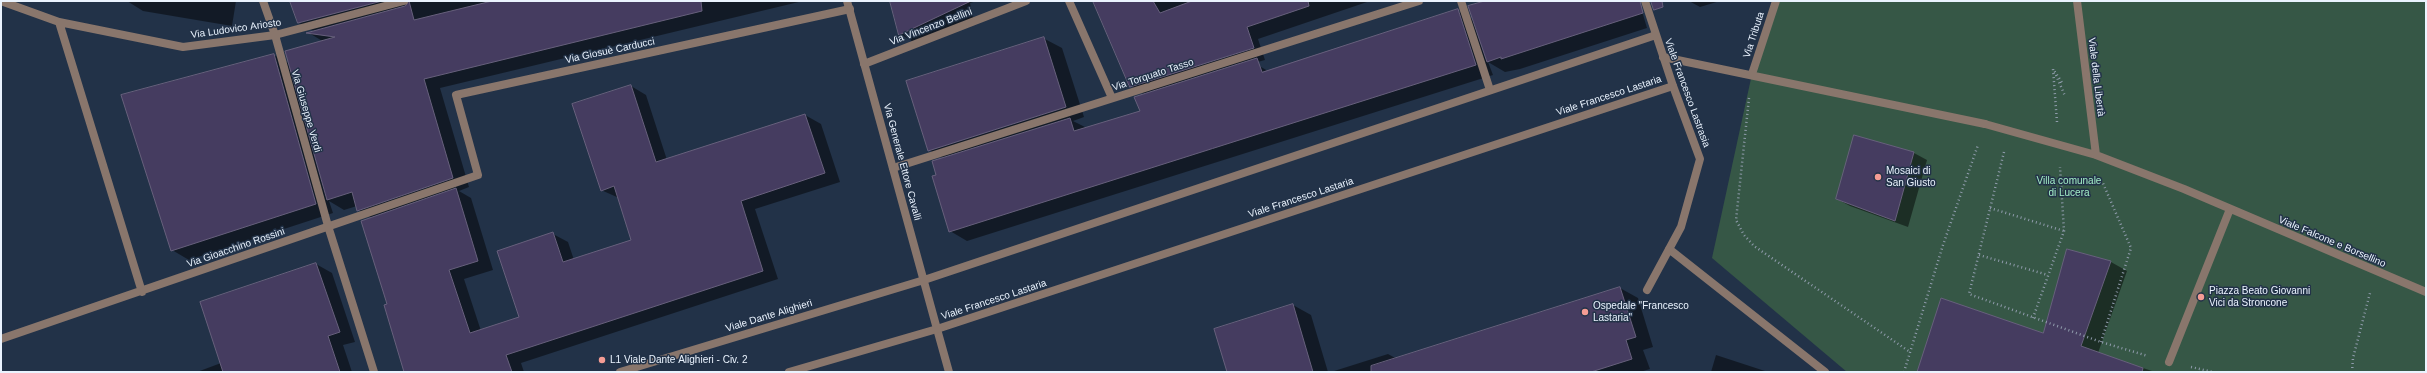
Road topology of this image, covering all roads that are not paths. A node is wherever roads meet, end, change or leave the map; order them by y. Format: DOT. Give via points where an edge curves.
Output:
graph roads {
  1 [pos="263,1"];
  2 [pos="404,1"];
  3 [pos="847,1"];
  4 [pos="1026,1"];
  5 [pos="1069,1"];
  6 [pos="1419,1"];
  7 [pos="1461,1"];
  8 [pos="1645,1"];
  9 [pos="1776,1"];
  10 [pos="2077,1"];
  11 [pos="1,2"];
  12 [pos="850,9"];
  13 [pos="59,22"];
  14 [pos="275,35"];
  15 [pos="1656,35"];
  16 [pos="1663,57"];
  17 [pos="864,64"];
  18 [pos="1752,74"];
  19 [pos="1673,86"];
  20 [pos="1490,90"];
  21 [pos="1112,98"];
  22 [pos="2096,155"];
  23 [pos="893,168"];
  24 [pos="478,175"];
  25 [pos="2230,209"];
  26 [pos="328,226"];
  27 [pos="1669,249"];
  28 [pos="924,280"];
  29 [pos="1647,290"];
  30 [pos="142,292"];
  31 [pos="2426,292"];
  32 [pos="936,329"];
  33 [pos="1,339"];
  34 [pos="2169,362"];
  35 [pos="374,372"];
  36 [pos="620,372"];
  37 [pos="789,372"];
  38 [pos="949,372"];
  39 [pos="1825,372"];
  1 -- 14 [label="street, Via Giuseppe Verdi"];
  2 -- 14 [label="street, Via Ludovico Ariosto"];
  3 -- 12 [label="street, Via Generale Ettore Cavalli"];
  4 -- 17 [label="street, Via Vincenzo Bellini"];
  5 -- 21 [label="street"];
  6 -- 21 [label="street, Via Torquato Tasso"];
  7 -- 20 [label="street"];
  8 -- 15 [label="street, Viale Francesco Lastrasia"];
  9 -- 18 [label="street, Via Tributa"];
  10 -- 22 [label="street, Viale della Libertà"];
  11 -- 13 [label="street, Via Ludovico Ariosto"];
  12 -- 17 [label="street, Via Generale Ettore Cavalli"];
  12 -- 24 [label="street, Via Giosuè Carducci" via="456,95"];
  13 -- 14 [label="street, Via Ludovico Ariosto" via="183,47"];
  13 -- 30 [label="street"];
  14 -- 26 [label="street, Via Giuseppe Verdi"];
  15 -- 16 [label="street, Viale Francesco Lastrasia"];
  15 -- 20 [label="street"];
  16 -- 18 [label="street"];
  16 -- 19 [label="street, Viale Francesco Lastrasia"];
  17 -- 23 [label="street, Via Generale Ettore Cavalli"];
  18 -- 22 [label="street" via="1985,124"];
  19 -- 27 [label="street, Viale Francesco Lastrasia" via="1700,159 1681,227"];
  19 -- 32 [label="street, Viale Francesco Lastaria"];
  20 -- 28 [label="street"];
  21 -- 23 [label="street, Via Torquato Tasso"];
  22 -- 25 [label="street"];
  23 -- 28 [label="street, Via Generale Ettore Cavalli"];
  24 -- 26 [label="street, Via Gioacchino Rossini"];
  25 -- 31 [label="street, Viale Falcone e Borsellino"];
  25 -- 34 [label="street"];
  26 -- 30 [label="street, Via Gioacchino Rossini"];
  26 -- 35 [label="street, Via Giuseppe Verdi"];
  27 -- 29 [label="street, Viale Francesco Lastrasia"];
  27 -- 39 [label="street"];
  28 -- 32 [label="street, Via Generale Ettore Cavalli"];
  28 -- 36 [label="street, Viale Dante Alighieri"];
  30 -- 33 [label="street, Via Gioacchino Rossini"];
  32 -- 37 [label="street"];
  32 -- 38 [label="street, Via Generale Ettore Cavalli"];
}
